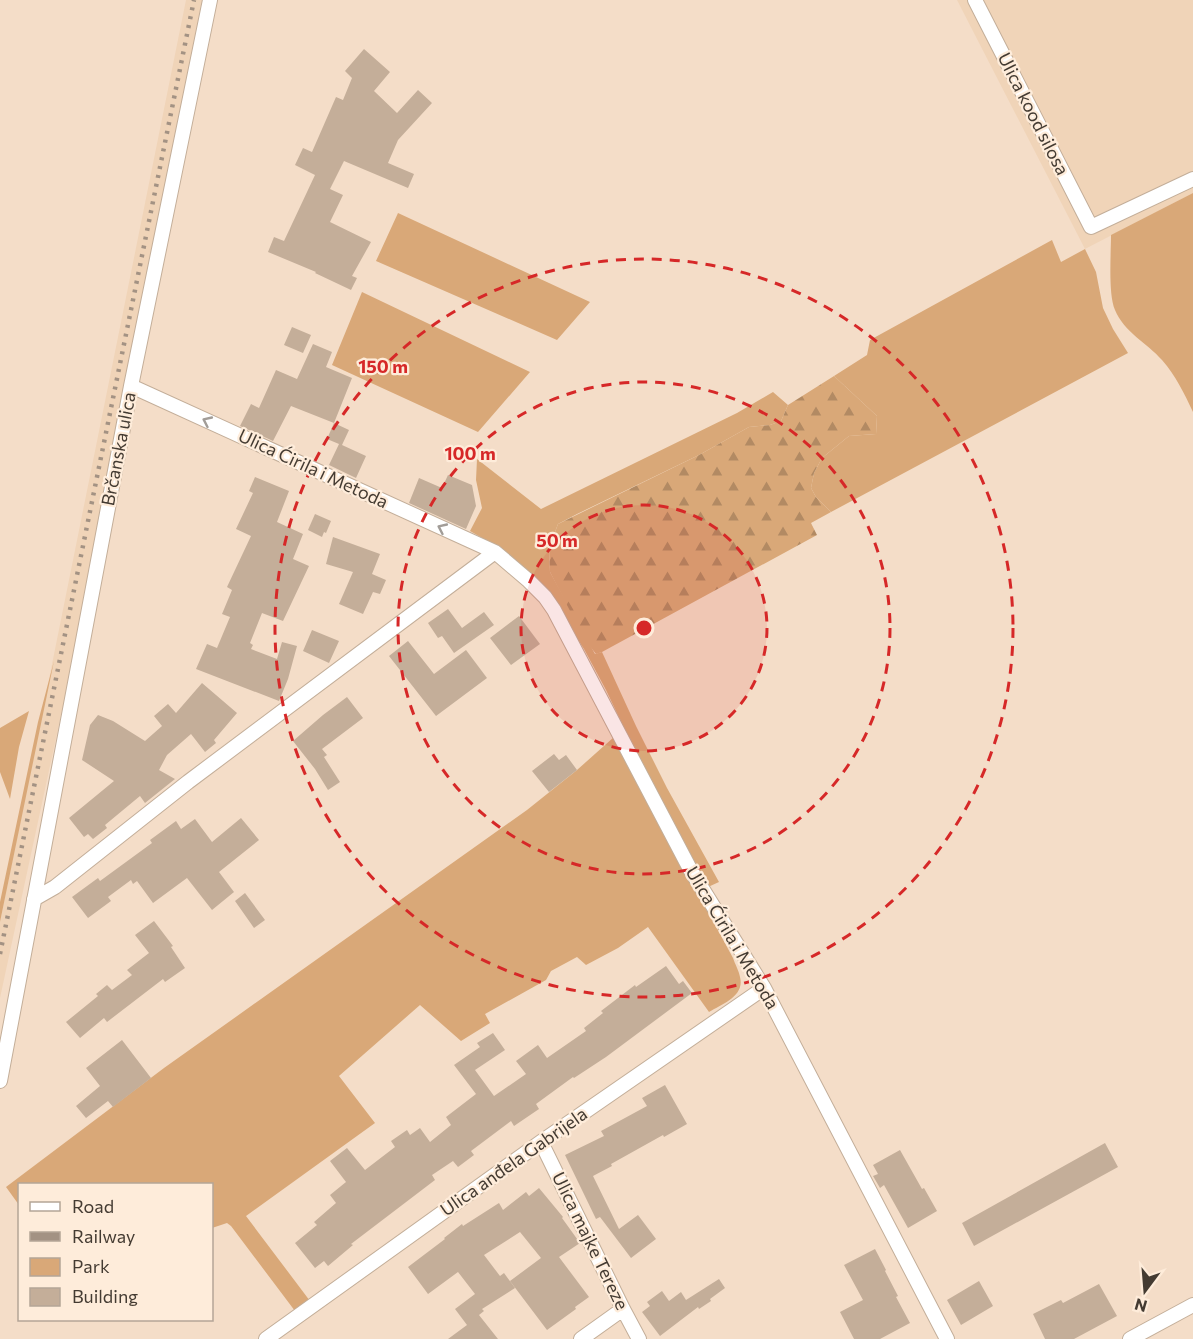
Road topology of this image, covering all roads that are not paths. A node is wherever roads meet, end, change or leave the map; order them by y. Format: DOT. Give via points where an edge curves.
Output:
graph roads {
  1 [pos="210,0"];
  2 [pos="975,0"];
  3 [pos="1193,178"];
  4 [pos="131,386"];
  5 [pos="495,552"];
  6 [pos="34,899"];
  7 [pos="764,988"];
  8 [pos="0,1082"];
  9 [pos="541,1142"];
  10 [pos="1193,1305"];
  11 [pos="623,1309"];
  12 [pos="1134,1338"];
  13 [pos="266,1339"];
  14 [pos="581,1339"];
  15 [pos="639,1339"];
  16 [pos="947,1339"];
  1 -- 4 [label="street, Brčanska ulica"];
  2 -- 3 [label="street, Ulica kood silosa" via="1091,227"];
  5 -- 4 [label="street, Ulica Ćirila i Metoda, one-way"];
  4 -- 6 [label="street, Brčanska ulica"];
  5 -- 6 [label="street" via="55,887"];
  5 -- 7 [label="street, Ulica Ćirila i Metoda" via="529,581 554,610 690,869"];
  6 -- 8 [label="street, Brčanska ulica"];
  7 -- 9 [label="street, Ulica anđela Gabrijela"];
  7 -- 16 [label="street, Ulica Ćirila i Metoda"];
  9 -- 11 [label="street, Ulica majke Tereze"];
  9 -- 13 [label="street, Ulica anđela Gabrijela"];
  10 -- 12 [label="street"];
  11 -- 14 [label="street"];
  11 -- 15 [label="street, Ulica majke Tereze"];
}
